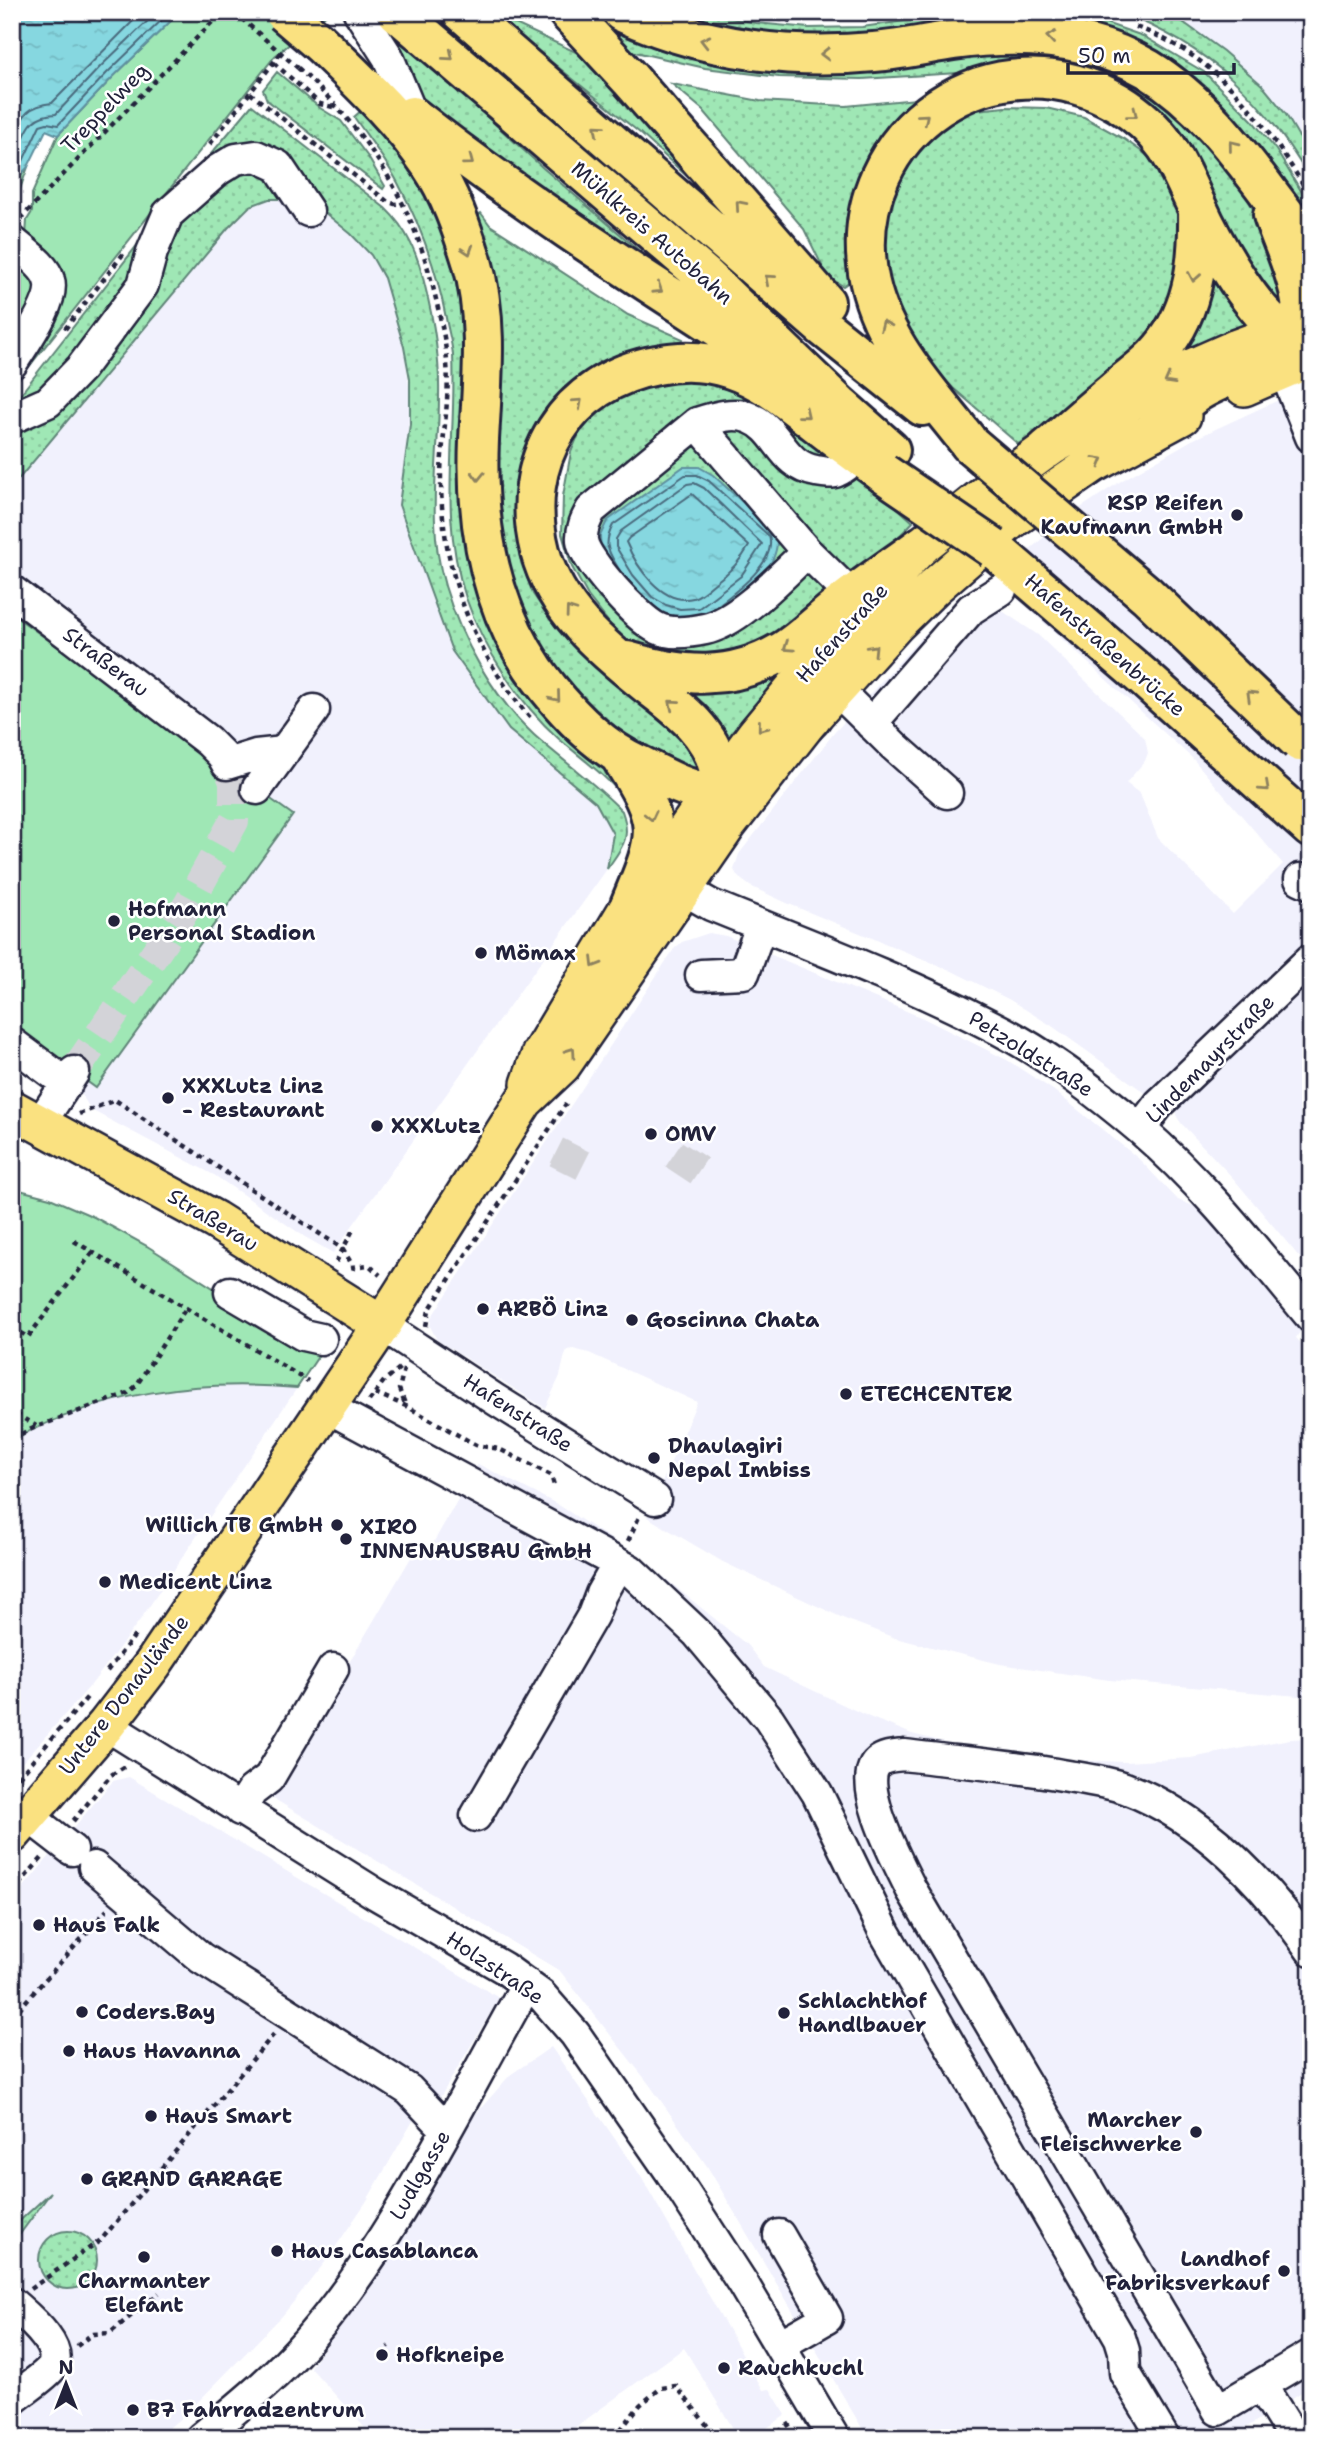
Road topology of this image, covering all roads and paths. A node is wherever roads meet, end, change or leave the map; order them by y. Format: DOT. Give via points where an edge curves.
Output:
graph roads {
  1 [pos="222,12"];
  2 [pos="234,12"];
  3 [pos="284,12"];
  4 [pos="359,12"];
  5 [pos="397,12"];
  6 [pos="462,12"];
  7 [pos="568,12"];
  8 [pos="622,12"];
  9 [pos="728,12"];
  10 [pos="794,21"];
  11 [pos="309,55"];
  12 [pos="274,63"];
  13 [pos="250,93"];
  14 [pos="338,108"];
  15 [pos="414,117"];
  16 [pos="432,166"];
  17 [pos="1263,187"];
  18 [pos="1198,209"];
  19 [pos="308,211"];
  20 [pos="12,227"];
  21 [pos="12,241"];
  22 [pos="1311,247"];
  23 [pos="1299,339"];
  24 [pos="12,363"];
  25 [pos="897,386"];
  26 [pos="839,405"];
  27 [pos="12,418"];
  28 [pos="697,423"];
  29 [pos="956,430"];
  30 [pos="1153,431"];
  31 [pos="1311,437"];
  32 [pos="1047,449"];
  33 [pos="881,463"];
  34 [pos="920,547"];
  35 [pos="807,552"];
  36 [pos="1001,590"];
  37 [pos="12,591"];
  38 [pos="852,596"];
  39 [pos="618,659"];
  40 [pos="836,689"];
  41 [pos="314,710"];
  42 [pos="811,718"];
  43 [pos="871,724"];
  44 [pos="270,753"];
  45 [pos="1311,753"];
  46 [pos="620,756"];
  47 [pos="718,788"];
  48 [pos="257,789"];
  49 [pos="947,793"];
  50 [pos="1311,828"];
  51 [pos="678,896"];
  52 [pos="630,905"];
  53 [pos="761,926"];
  54 [pos="1311,959"];
  55 [pos="701,975"];
  56 [pos="12,1043"];
  57 [pos="573,1093"];
  58 [pos="524,1101"];
  59 [pos="86,1111"];
  60 [pos="26,1117"];
  61 [pos="1140,1129"];
  62 [pos="354,1228"];
  63 [pos="74,1241"];
  64 [pos="343,1249"];
  65 [pos="93,1252"];
  66 [pos="336,1263"];
  67 [pos="369,1265"];
  68 [pos="230,1292"];
  69 [pos="186,1308"];
  70 [pos="429,1310"];
  71 [pos="1311,1317"];
  72 [pos="12,1326"];
  73 [pos="376,1334"];
  74 [pos="321,1339"];
  75 [pos="312,1393"];
  76 [pos="375,1393"];
  77 [pos="406,1406"];
  78 [pos="364,1408"];
  79 [pos="16,1414"];
  80 [pos="36,1427"];
  81 [pos="12,1438"];
  82 [pos="555,1489"];
  83 [pos="652,1497"];
  84 [pos="618,1564"];
  85 [pos="143,1624"];
  86 [pos="333,1669"];
  87 [pos="103,1678"];
  88 [pos="95,1688"];
  89 [pos="106,1725"];
  90 [pos="125,1767"];
  91 [pos="102,1787"];
  92 [pos="240,1810"];
  93 [pos="476,1816"];
  94 [pos="16,1820"];
  95 [pos="124,1891"];
  96 [pos="1311,1950"];
  97 [pos="527,1984"];
  98 [pos="290,2015"];
  99 [pos="12,2017"];
  100 [pos="446,2129"];
  101 [pos="779,2235"];
  102 [pos="159,2293"];
  103 [pos="18,2298"];
  104 [pos="780,2345"];
  105 [pos="389,2346"];
  106 [pos="382,2354"];
  107 [pos="1311,2355"];
  108 [pos="51,2367"];
  109 [pos="1261,2385"];
  110 [pos="12,2400"];
  111 [pos="794,2421"];
  112 [pos="1311,2434"];
  113 [pos="201,2438"];
  114 [pos="614,2438"];
  115 [pos="717,2438"];
  116 [pos="769,2438"];
  117 [pos="834,2438"];
  118 [pos="1164,2438"];
  119 [pos="1294,2438"];
  120 [pos="1305,2438"];
  1 -- 20 [label="path, Treppelweg"];
  2 -- 11 [label="path, bridge"];
  3 -- 11 [label="highway, bridge"];
  4 -- 15 [label="street" via="387,57"];
  5 -- 26 [label="highway, Mühlkreis Autobahn, one-way" via="707,278"];
  25 -- 6 [label="highway, Mühlkreis Autobahn, one-way" via="823,327"];
  25 -- 7 [label="highway, one-way"];
  17 -- 8 [label="highway, one-way" via="1230,141 1198,108 1147,69 1093,46 1012,35 875,52 772,54 681,35"];
  9 -- 10 [label="path"];
  11 -- 14 [label="path"];
  11 -- 15 [label="highway"];
  11 -- 16 [label="highway" via="399,123"];
  12 -- 14 [label="path" via="320,104"];
  13 -- 14 [label="path" via="388,202 403,203 382,164"];
  15 -- 16 [label="street"];
  15 -- 26 [label="highway, one-way" via="550,219"];
  16 -- 46 [label="highway, one-way" via="458,220 481,306 478,485 483,539 499,601 510,630 542,680 576,719"];
  17 -- 22 [label="highway"];
  17 -- 23 [label="highway" via="1298,288 1302,309"];
  18 -- 23 [label="highway" via="1252,299 1276,326"];
  29 -- 18 [label="highway, one-way" via="885,328 868,274 867,229 875,190 903,138 918,122 957,96 1003,80 1055,79 1079,85 1121,105 1151,129 1176,163"];
  18 -- 32 [label="highway, one-way" via="1196,275 1166,344"];
  19 -- 27 [label="street" via="278,166 256,156 236,159 218,170 164,210 143,285 81,368 48,402"];
  21 -- 24 [label="street" via="50,282 48,300"];
  23 -- 30 [label="highway" via="1194,394"];
  23 -- 31 [label="street"];
  23 -- 32 [label="main road, Hafenstraße, one-way" via="1237,348 1187,370"];
  25 -- 29 [label="highway, Mühlkreis Autobahn"];
  26 -- 33 [label="highway, Mühlkreis Autobahn"];
  28 -- 33 [label="street" via="719,416 749,417 804,469 830,473"];
  28 -- 35 [label="street"];
  28 -- 35 [label="street" via="591,510 585,521 581,538 585,552 625,603 657,628 681,633 708,628 746,608"];
  45 -- 29 [label="highway, one-way, bridge" via="1147,596"];
  40 -- 30 [label="main road, Hafenstraße, one-way" via="934,587 1010,521 1093,464"];
  32 -- 34 [label="main road, Hafenstraße"];
  39 -- 33 [label="highway, one-way" via="573,615 551,580 539,548 540,470 554,432 578,402 629,371 685,361 715,365 768,386"];
  33 -- 50 [label="highway, Hafenstraßenbrücke, one-way, bridge" via="993,548"];
  34 -- 38 [label="highway"];
  34 -- 47 [label="main road, Hafenstraße, one-way" via="825,650"];
  35 -- 38 [label="street"];
  36 -- 43 [label="street" via="971,609"];
  37 -- 44 [label="street, Straßerau" via="208,741 227,764"];
  38 -- 39 [label="highway, one-way" via="785,650 738,669 680,674"];
  47 -- 39 [label="highway, one-way" via="715,756 695,724"];
  40 -- 42 [label="main road, Hafenstraße"];
  40 -- 43 [label="street"];
  41 -- 44 [label="street"];
  42 -- 47 [label="highway" via="753,773 741,782"];
  42 -- 51 [label="main road, Hafenstraße"];
  43 -- 49 [label="street"];
  44 -- 48 [label="street"];
  46 -- 47 [label="highway" via="694,789"];
  46 -- 52 [label="highway, one-way" via="644,794 654,828 650,853"];
  47 -- 51 [label="highway" via="719,813 682,870"];
  47 -- 52 [label="main road, Hafenstraße"];
  51 -- 53 [label="street, Petzoldstraße"];
  58 -- 51 [label="main road, Hafenstraße, one-way" via="562,1065"];
  52 -- 58 [label="main road, Hafenstraße, one-way" via="541,1053"];
  53 -- 55 [label="street" via="744,973"];
  53 -- 61 [label="street, Petzoldstraße" via="916,989 990,1025 1066,1072"];
  54 -- 61 [label="street, Lindemayrstraße" via="1159,1104"];
  56 -- 60 [label="street, Straßerau" via="71,1078"];
  57 -- 70 [label="path"];
  58 -- 73 [label="main road, Hafenstraße"];
  59 -- 64 [label="path" via="115,1100"];
  60 -- 73 [label="main road, Straßerau" via="215,1220"];
  61 -- 71 [label="street, Petzoldstraße" via="1223,1210"];
  62 -- 64 [label="path"];
  63 -- 65 [label="path"];
  64 -- 66 [label="path"];
  64 -- 67 [label="path" via="354,1268"];
  65 -- 69 [label="path"];
  65 -- 72 [label="path" via="28,1337"];
  68 -- 74 [label="street" via="303,1335"];
  69 -- 75 [label="path"];
  69 -- 80 [label="path" via="128,1393"];
  73 -- 75 [label="main road, Untere Donaulände"];
  73 -- 83 [label="street, Hafenstraße"];
  74 -- 75 [label="path"];
  75 -- 84 [label="street"];
  75 -- 89 [label="main road, Untere Donaulände" via="153,1664"];
  76 -- 77 [label="path"];
  76 -- 77 [label="path" via="393,1371 405,1365 399,1389"];
  76 -- 78 [label="path"];
  77 -- 82 [label="path" via="476,1445 499,1449 551,1475"];
  79 -- 80 [label="path"];
  80 -- 81 [label="path"];
  83 -- 84 [label="path"];
  84 -- 93 [label="street"];
  84 -- 118 [label="street" via="631,1570 697,1633 769,1719 817,1793 885,1933 1120,2338 1125,2373"];
  85 -- 87 [label="path"];
  86 -- 92 [label="street" via="268,1778"];
  88 -- 94 [label="path" via="62,1727"];
  89 -- 92 [label="street, Holzstraße"];
  89 -- 94 [label="main road, Untere Donaulände"];
  90 -- 91 [label="path"];
  92 -- 97 [label="street, Holzstraße"];
  94 -- 95 [label="street" via="88,1862"];
  95 -- 98 [label="street" via="201,1958"];
  95 -- 99 [label="path"];
  96 -- 109 [label="street" via="1261,1888 1205,1835 1182,1817 1123,1787 1041,1771 904,1755 877,1762 872,1772 877,1814 911,1889 1218,2410"];
  97 -- 100 [label="street, Ludlgasse"];
  97 -- 104 [label="street, Holzstraße" via="575,2034 708,2227"];
  98 -- 100 [label="street" via="409,2090"];
  98 -- 103 [label="path" via="101,2239"];
  100 -- 113 [label="street, Ludlgasse" via="382,2240 331,2312 267,2383"];
  101 -- 104 [label="street" via="827,2318"];
  102 -- 108 [label="path" via="110,2333 92,2334"];
  103 -- 108 [label="street" via="53,2351"];
  104 -- 117 [label="street, Holzstraße"];
  105 -- 106 [label="path"];
  107 -- 109 [label="street"];
  108 -- 110 [label="street"];
  109 -- 119 [label="street"];
  111 -- 116 [label="path"];
  112 -- 120 [label="street"];
  114 -- 115 [label="path" via="640,2405 661,2388 676,2386"];
}
